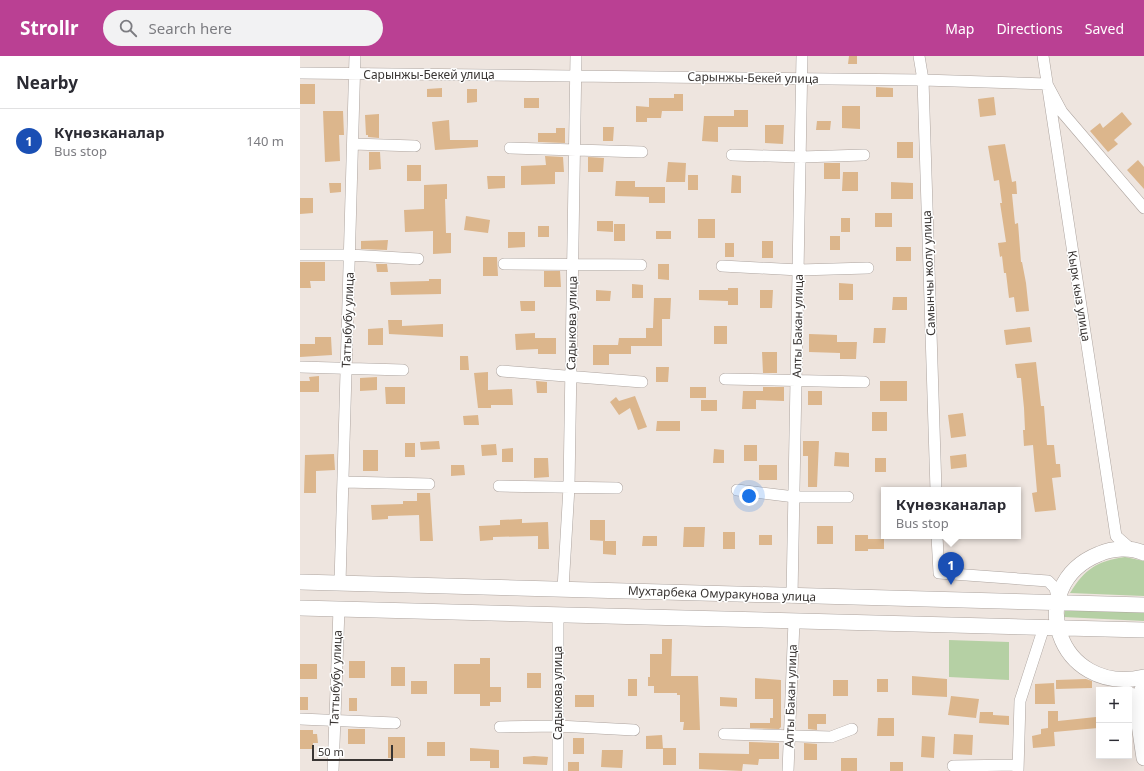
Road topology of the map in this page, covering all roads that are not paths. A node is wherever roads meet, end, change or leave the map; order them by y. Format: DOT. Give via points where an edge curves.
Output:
graph roads {
  1 [pos="355,56"];
  2 [pos="576,56"];
  3 [pos="802,56"];
  4 [pos="919,56"];
  5 [pos="1043,56"];
  6 [pos="300,73"];
  7 [pos="355,74"];
  8 [pos="576,75"];
  9 [pos="802,79"];
  10 [pos="923,80"];
  11 [pos="1047,84"];
  12 [pos="353,144"];
  13 [pos="415,146"];
  14 [pos="510,148"];
  15 [pos="575,150"];
  16 [pos="642,152"];
  17 [pos="732,155"];
  18 [pos="864,155"];
  19 [pos="801,157"];
  20 [pos="1144,208"];
  21 [pos="300,255"];
  22 [pos="350,255"];
  23 [pos="418,259"];
  24 [pos="504,264"];
  25 [pos="573,265"];
  26 [pos="641,265"];
  27 [pos="722,266"];
  28 [pos="868,268"];
  29 [pos="799,270"];
  30 [pos="300,368"];
  31 [pos="347,370"];
  32 [pos="403,370"];
  33 [pos="502,371"];
  34 [pos="571,376"];
  35 [pos="725,379"];
  36 [pos="797,381"];
  37 [pos="642,382"];
  38 [pos="864,382"];
  39 [pos="344,482"];
  40 [pos="429,484"];
  41 [pos="499,486"];
  42 [pos="569,487"];
  43 [pos="936,487"];
  44 [pos="617,488"];
  45 [pos="737,490"];
  46 [pos="795,497"];
  47 [pos="848,497"];
  48 [pos="1116,536"];
  49 [pos="937,539"];
  50 [pos="1138,551"];
  51 [pos="1103,552"];
  52 [pos="300,582"];
  53 [pos="340,583"];
  54 [pos="563,589"];
  55 [pos="792,597"];
  56 [pos="1058,603"];
  57 [pos="1144,605"];
  58 [pos="300,608"];
  59 [pos="339,609"];
  60 [pos="558,614"];
  61 [pos="794,621"];
  62 [pos="1051,627"];
  63 [pos="1144,630"];
  64 [pos="1144,677"];
  65 [pos="1113,680"];
  66 [pos="1144,686"];
  67 [pos="1122,687"];
  68 [pos="1132,701"];
  69 [pos="1137,712"];
  70 [pos="300,719"];
  71 [pos="334,721"];
  72 [pos="396,724"];
  73 [pos="500,726"];
  74 [pos="558,726"];
  75 [pos="852,729"];
  76 [pos="634,730"];
  77 [pos="724,734"];
  78 [pos="789,736"];
  79 [pos="1144,758"];
  80 [pos="952,766"];
  81 [pos="1018,768"];
  82 [pos="333,771"];
  83 [pos="558,771"];
  84 [pos="788,771"];
  1 -- 7 [label="street, Таттыбубу улица"];
  2 -- 8 [label="street, Садыкова улица"];
  3 -- 9 [label="street, Алты Бакан улица"];
  4 -- 10 [label="street, Самынчы жолу улица"];
  5 -- 11 [label="street, Кырк кыз улица"];
  6 -- 7 [label="street, Сарынжы-Бекей улица"];
  7 -- 8 [label="street, Сарынжы-Бекей улица"];
  7 -- 12 [label="street, Таттыбубу улица"];
  8 -- 9 [label="street, Сарынжы-Бекей улица"];
  8 -- 15 [label="street, Садыкова улица"];
  9 -- 10 [label="street, Сарынжы-Бекей улица"];
  9 -- 19 [label="street, Алты Бакан улица"];
  10 -- 11 [label="street, Сарынжы-Бекей улица"];
  10 -- 43 [label="street, Самынчы жолу улица"];
  11 -- 20 [label="street" via="1062,112"];
  11 -- 48 [label="street, Кырк кыз улица"];
  12 -- 13 [label="street"];
  12 -- 22 [label="street, Таттыбубу улица"];
  14 -- 15 [label="street"];
  15 -- 16 [label="street"];
  15 -- 25 [label="street, Садыкова улица"];
  17 -- 19 [label="street"];
  18 -- 19 [label="street"];
  19 -- 29 [label="street, Алты Бакан улица"];
  21 -- 22 [label="street"];
  22 -- 23 [label="street"];
  22 -- 31 [label="street, Таттыбубу улица"];
  24 -- 25 [label="street"];
  25 -- 26 [label="street"];
  25 -- 34 [label="street, Садыкова улица"];
  27 -- 29 [label="street"];
  28 -- 29 [label="street"];
  29 -- 36 [label="street, Алты Бакан улица"];
  30 -- 31 [label="street"];
  31 -- 32 [label="street"];
  31 -- 39 [label="street, Таттыбубу улица"];
  33 -- 34 [label="street"];
  34 -- 37 [label="street"];
  34 -- 42 [label="street, Садыкова улица"];
  35 -- 36 [label="street"];
  36 -- 38 [label="street"];
  36 -- 46 [label="street, Алты Бакан улица"];
  39 -- 40 [label="street"];
  39 -- 53 [label="street, Таттыбубу улица"];
  41 -- 42 [label="street"];
  42 -- 44 [label="street"];
  42 -- 54 [label="street, Садыкова улица"];
  45 -- 46 [label="street"];
  46 -- 47 [label="street"];
  46 -- 55 [label="street, Алты Бакан улица"];
  48 -- 50 [label="street"];
  48 -- 51 [label="street"];
  49 -- 56 [label="street" via="938,573 1048,581 1055,588"];
  50 -- 51 [label="main road" via="1114,549"];
  51 -- 56 [label="main road" via="1092,556 1073,571 1061,591"];
  52 -- 53 [label="main road, Мухтарбека Омуракунова улица"];
  53 -- 54 [label="main road, Мухтарбека Омуракунова улица"];
  54 -- 55 [label="main road, Мухтарбека Омуракунова улица"];
  55 -- 56 [label="main road, Мухтарбека Омуракунова улица"];
  56 -- 57 [label="main road, Мухтарбека Омуракунова улица"];
  56 -- 62 [label="main road"];
  58 -- 59 [label="main road, Мухтарбека Омуракунова улица"];
  59 -- 60 [label="main road, Мухтарбека Омуракунова улица"];
  59 -- 71 [label="street, Таттыбубу улица"];
  60 -- 61 [label="main road, Мухтарбека Омуракунова улица"];
  60 -- 74 [label="street, Садыкова улица"];
  61 -- 62 [label="main road, Мухтарбека Омуракунова улица"];
  61 -- 78 [label="street, Алты Бакан улица"];
  62 -- 63 [label="main road, Мухтарбека Омуракунова улица"];
  62 -- 65 [label="main road" via="1075,660 1095,674"];
  62 -- 81 [label="street" via="1020,701"];
  64 -- 65 [label="main road"];
  65 -- 67 [label="main road"];
  66 -- 69 [label="main road" via="1139,696"];
  68 -- 69 [label="main road"];
  69 -- 79 [label="main road"];
  70 -- 71 [label="street"];
  71 -- 72 [label="street"];
  71 -- 82 [label="street, Таттыбубу улица"];
  73 -- 74 [label="street"];
  74 -- 76 [label="street"];
  74 -- 83 [label="street, Садыкова улица"];
  75 -- 78 [label="street" via="831,738"];
  77 -- 78 [label="street"];
  78 -- 84 [label="street, Алты Бакан улица"];
  80 -- 81 [label="street"];
}
